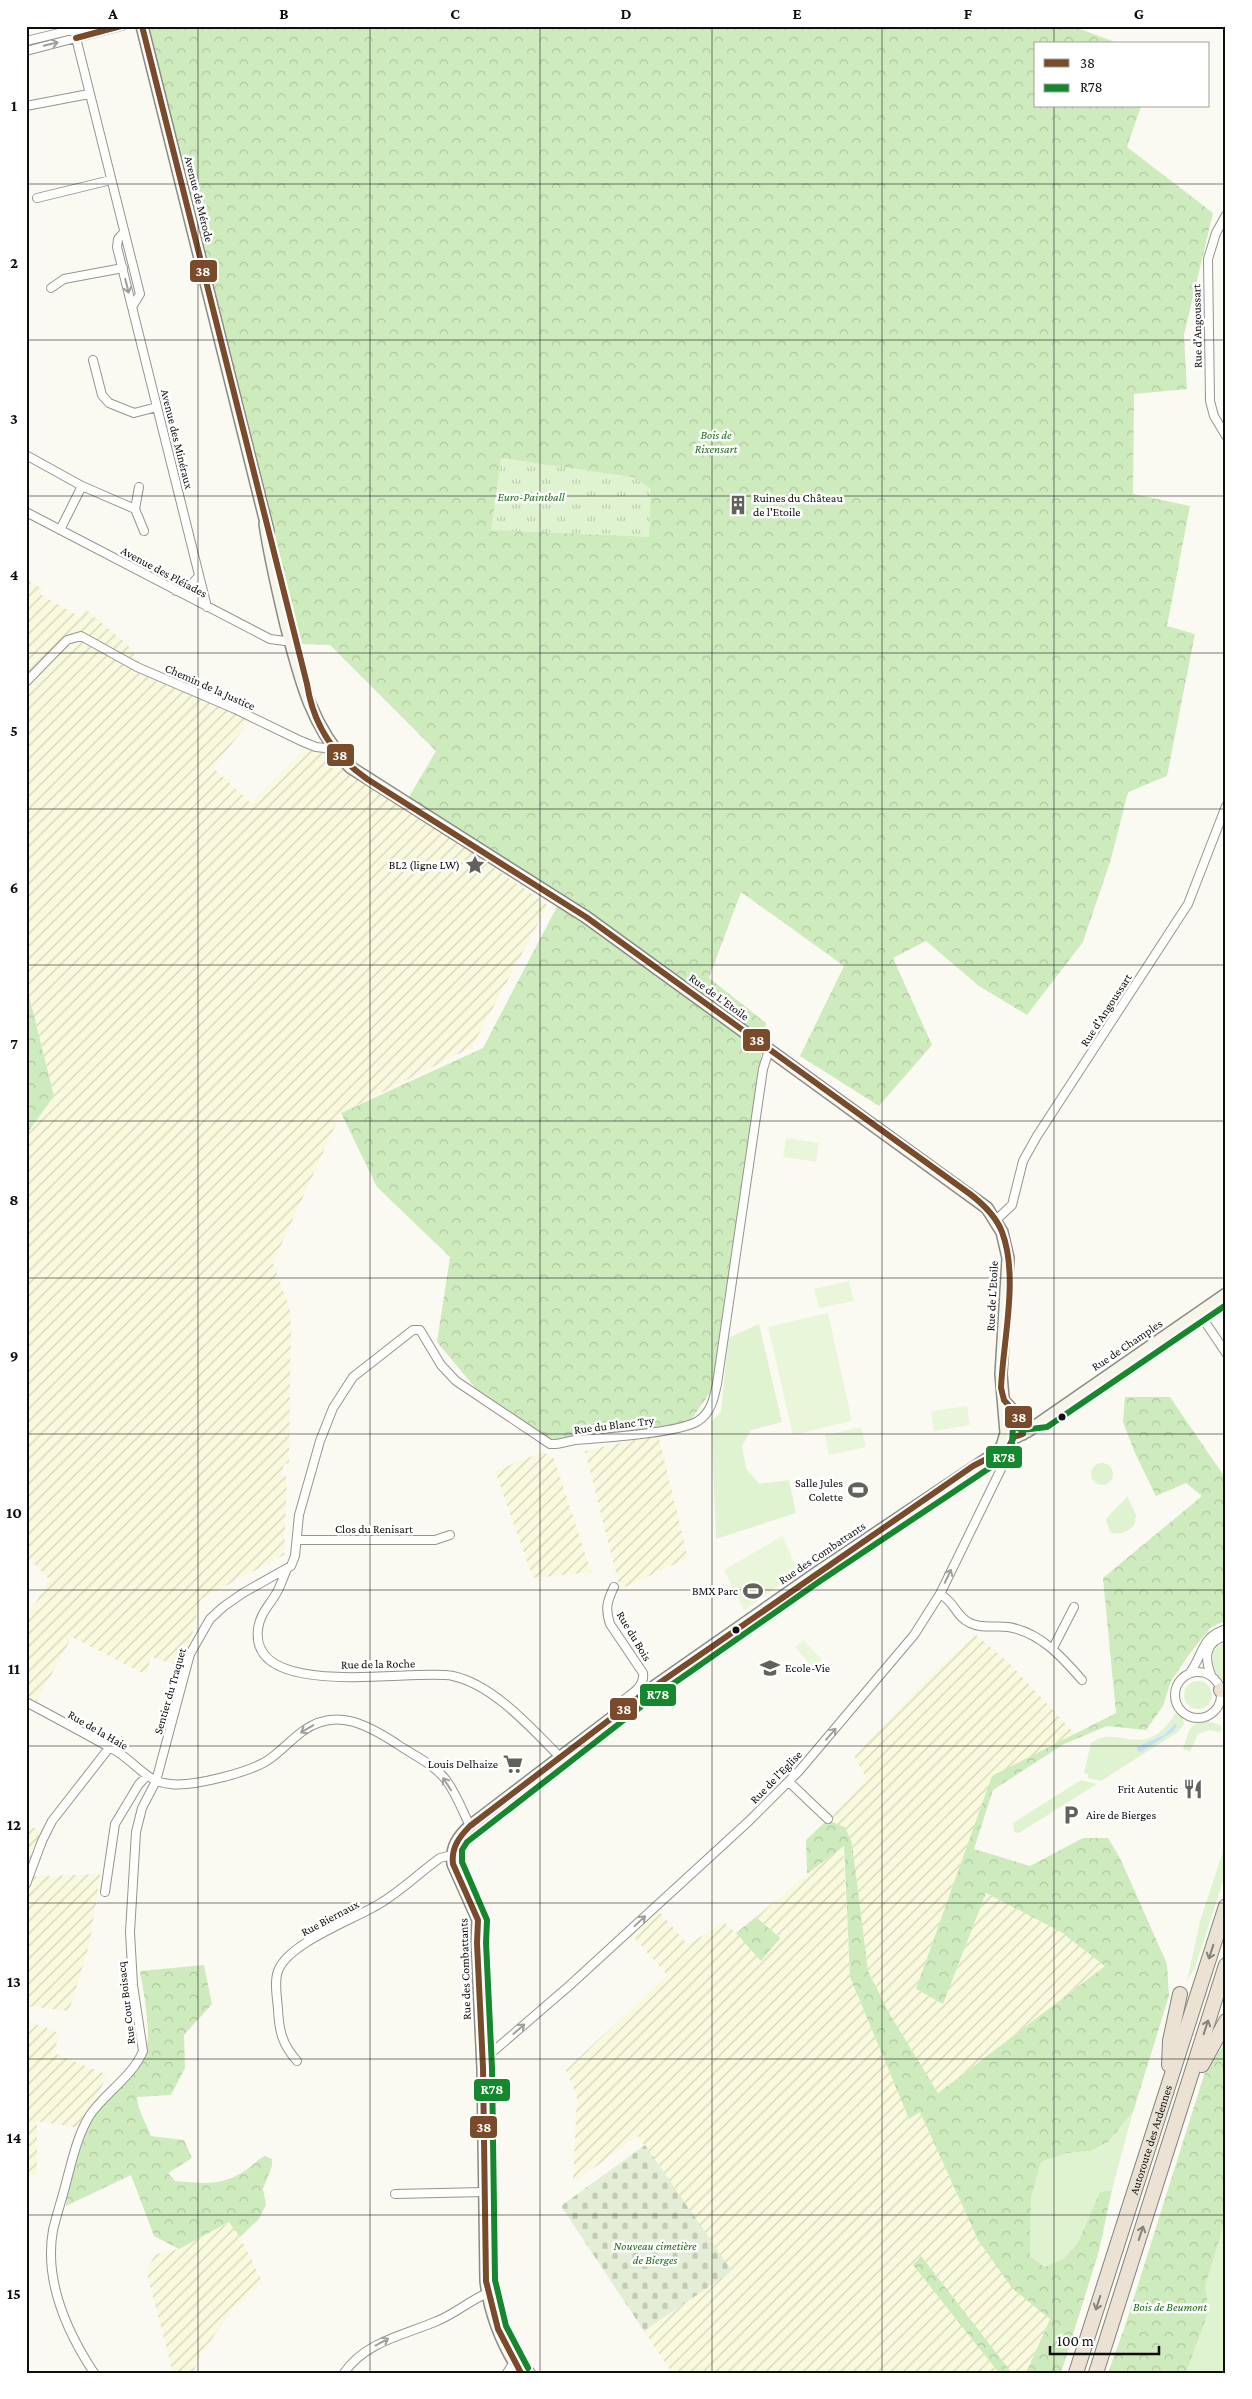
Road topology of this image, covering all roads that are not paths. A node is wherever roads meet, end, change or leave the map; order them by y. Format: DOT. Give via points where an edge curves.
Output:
graph roads {
  1 [pos="88,26"];
  2 [pos="122,26"];
  3 [pos="142,26"];
  4 [pos="74,28"];
  5 [pos="76,38"];
  6 [pos="26,41"];
  7 [pos="26,50"];
  8 [pos="90,94"];
  9 [pos="26,106"];
  10 [pos="111,180"];
  11 [pos="37,198"];
  12 [pos="1226,215"];
  13 [pos="124,232"];
  14 [pos="123,268"];
  15 [pos="51,288"];
  16 [pos="132,308"];
  17 [pos="93,360"];
  18 [pos="157,407"];
  19 [pos="1226,436"];
  20 [pos="26,455"];
  21 [pos="82,486"];
  22 [pos="139,487"];
  23 [pos="135,509"];
  24 [pos="26,512"];
  25 [pos="60,530"];
  26 [pos="144,531"];
  27 [pos="200,576"];
  28 [pos="176,591"];
  29 [pos="207,607"];
  30 [pos="292,639"];
  31 [pos="26,682"];
  32 [pos="333,749"];
  33 [pos="1226,806"];
  34 [pos="769,1050"];
  35 [pos="996,1220"];
  36 [pos="1226,1294"];
  37 [pos="1199,1313"];
  38 [pos="1226,1353"];
  39 [pos="1004,1400"];
  40 [pos="1020,1419"];
  41 [pos="1043,1419"];
  42 [pos="1006,1420"];
  43 [pos="1014,1435"];
  44 [pos="1002,1450"];
  45 [pos="450,1535"];
  46 [pos="297,1540"];
  47 [pos="286,1571"];
  48 [pos="614,1587"];
  49 [pos="940,1594"];
  50 [pos="1074,1607"];
  51 [pos="1226,1629"];
  52 [pos="1226,1636"];
  53 [pos="1053,1648"];
  54 [pos="1189,1674"];
  55 [pos="1211,1676"];
  56 [pos="1082,1680"];
  57 [pos="1223,1690"];
  58 [pos="26,1702"];
  59 [pos="617,1716"];
  60 [pos="109,1748"];
  61 [pos="561,1758"];
  62 [pos="147,1776"];
  63 [pos="156,1781"];
  64 [pos="789,1782"];
  65 [pos="828,1819"];
  66 [pos="470,1826"];
  67 [pos="452,1855"];
  68 [pos="26,1884"];
  69 [pos="105,1892"];
  70 [pos="1226,1906"];
  71 [pos="1226,1965"];
  72 [pos="1180,1994"];
  73 [pos="1226,2021"];
  74 [pos="297,2061"];
  75 [pos="482,2061"];
  76 [pos="1169,2081"];
  77 [pos="1186,2090"];
  78 [pos="484,2192"];
  79 [pos="395,2194"];
  80 [pos="488,2293"];
  81 [pos="508,2350"];
  82 [pos="514,2362"];
  83 [pos="94,2373"];
  84 [pos="344,2373"];
  85 [pos="507,2373"];
  86 [pos="521,2373"];
  87 [pos="531,2373"];
  88 [pos="1076,2373"];
  89 [pos="1096,2373"];
  1 -- 4 [label="street"];
  2 -- 5 [label="street"];
  3 -- 30 [label="street, Avenue de Mérode" via="266,524 270,561"];
  4 -- 5 [label="street, Avenue des Minéraux"];
  4 -- 6 [label="street"];
  7 -- 5 [label="street, one-way"];
  5 -- 8 [label="street, Avenue des Minéraux"];
  8 -- 9 [label="street"];
  8 -- 10 [label="street, Avenue des Minéraux"];
  10 -- 11 [label="street"];
  10 -- 13 [label="street, Avenue des Minéraux"];
  12 -- 19 [label="street, Rue d'Angoussart" via="1210,250 1208,279 1210,401 1214,416"];
  13 -- 14 [label="street, Avenue des Minéraux" via="117,242"];
  13 -- 16 [label="street, Avenue des Minéraux" via="140,294"];
  14 -- 15 [label="street" via="64,279"];
  14 -- 16 [label="street, Avenue des Minéraux, one-way"];
  16 -- 18 [label="street, Avenue des Minéraux"];
  17 -- 18 [label="street" via="102,395 108,403 134,413"];
  18 -- 27 [label="street, Avenue des Minéraux"];
  20 -- 21 [label="street"];
  21 -- 23 [label="street"];
  21 -- 25 [label="street"];
  22 -- 23 [label="street"];
  23 -- 26 [label="street"];
  24 -- 25 [label="street, Avenue des Pléiades"];
  25 -- 28 [label="street, Avenue des Pléiades"];
  27 -- 28 [label="street" via="190,586"];
  27 -- 29 [label="street, Avenue des Minéraux"];
  28 -- 29 [label="street, Avenue des Pléiades"];
  29 -- 30 [label="street, Avenue des Pléiades" via="270,639"];
  30 -- 32 [label="street, Rue de L'Etoile" via="302,687"];
  31 -- 32 [label="street, Chemin de la Justice" via="67,640 81,636 137,667 301,741"];
  32 -- 34 [label="street, Rue de L'Etoile" via="367,779 586,917"];
  33 -- 35 [label="street, Rue d'Angoussart" via="1188,904 1037,1136 1023,1161 1012,1205"];
  34 -- 35 [label="street, Rue de L'Etoile" via="970,1194 988,1208"];
  34 -- 46 [label="street, Rue du Blanc Try" via="762,1069 716,1384 706,1414 687,1426 550,1444 456,1382 441,1365 420,1330 415,1329 359,1371 338,1398 323,1433 301,1506"];
  35 -- 39 [label="street, Rue de L'Etoile" via="1008,1258 1001,1374"];
  36 -- 37 [label="street, Rue de Champles"];
  37 -- 38 [label="street"];
  37 -- 41 [label="street, Rue de Champles"];
  39 -- 40 [label="street"];
  39 -- 42 [label="street, Rue de L'Etoile"];
  40 -- 41 [label="street"];
  40 -- 42 [label="street" via="1012,1416"];
  40 -- 43 [label="street"];
  41 -- 43 [label="street, Rue de Champles"];
  42 -- 43 [label="street, Rue de L'Etoile" via="1004,1426"];
  43 -- 44 [label="street"];
  49 -- 44 [label="street, Rue de l'Eglise, one-way" via="1002,1467"];
  44 -- 59 [label="street, Rue des Combattants" via="756,1615"];
  45 -- 46 [label="street, Clos du Renisart" via="435,1540"];
  46 -- 47 [label="street" via="295,1556"];
  47 -- 61 [label="street, Rue de la Roche" via="260,1619 258,1631 264,1651 278,1667 303,1674 372,1678 434,1674 468,1681 502,1702"];
  47 -- 63 [label="street, Sentier du Traquet" via="223,1607 201,1633 190,1654"];
  48 -- 59 [label="street, Rue du Bois" via="608,1599 607,1615 644,1678 639,1688 615,1710"];
  49 -- 53 [label="street" via="951,1600 959,1614 969,1622 979,1626 1013,1628"];
  64 -- 49 [label="street, Rue de l'Eglise, one-way" via="914,1635"];
  50 -- 53 [label="street"];
  51 -- 54 [label="street" via="1208,1638"];
  52 -- 55 [label="street" via="1213,1642 1207,1652"];
  53 -- 56 [label="street"];
  54 -- 55 [label="street" via="1204,1672"];
  54 -- 57 [label="street" via="1178,1685 1176,1693 1180,1709 1187,1714 1194,1717 1210,1715 1220,1703"];
  55 -- 57 [label="street"];
  58 -- 60 [label="street, Rue de la Haie"];
  59 -- 61 [label="street, Rue des Combattants"];
  60 -- 62 [label="street, Rue de la Haie"];
  60 -- 68 [label="street" via="52,1821"];
  61 -- 66 [label="street, Rue des Combattants"];
  62 -- 63 [label="street, Rue de la Haie"];
  62 -- 69 [label="street" via="115,1824"];
  66 -- 63 [label="street, one-way" via="447,1781 438,1771 373,1728 352,1720 324,1722 308,1728 271,1758 248,1770 189,1785"];
  63 -- 83 [label="street, Rue Cour Boisacq" via="138,1822 130,1915 133,1985 143,2051 139,2060 102,2099 82,2129 53,2231 53,2271 58,2298 74,2340"];
  64 -- 65 [label="street"];
  75 -- 64 [label="street, Rue de l'Eglise, one-way" via="569,1986"];
  66 -- 67 [label="street, Rue des Combattants" via="460,1836"];
  67 -- 74 [label="street, Rue Biernaux" via="440,1858 375,1907 296,1949 280,1966 277,1989 281,2038"];
  67 -- 75 [label="street, Rue des Combattants" via="456,1872 478,1920"];
  70 -- 76 [label="highway, Autoroute des Ardennes, one-way"];
  77 -- 71 [label="highway, Autoroute des Ardennes, one-way"];
  72 -- 76 [label="highway" via="1170,2041"];
  73 -- 77 [label="highway" via="1208,2050 1197,2080"];
  75 -- 78 [label="street, Rue des Combattants"];
  76 -- 88 [label="highway, Autoroute des Ardennes, one-way"];
  89 -- 77 [label="highway, Autoroute des Ardennes, one-way"];
  78 -- 79 [label="street"];
  78 -- 80 [label="street, Rue des Combattants"];
  80 -- 81 [label="street, Rue des Combattants"];
  84 -- 80 [label="street, one-way" via="376,2345 457,2311"];
  81 -- 82 [label="street, Rue des Combattants"];
  81 -- 87 [label="street" via="516,2352"];
  82 -- 85 [label="street"];
  82 -- 86 [label="street, Rue des Combattants"];
}
